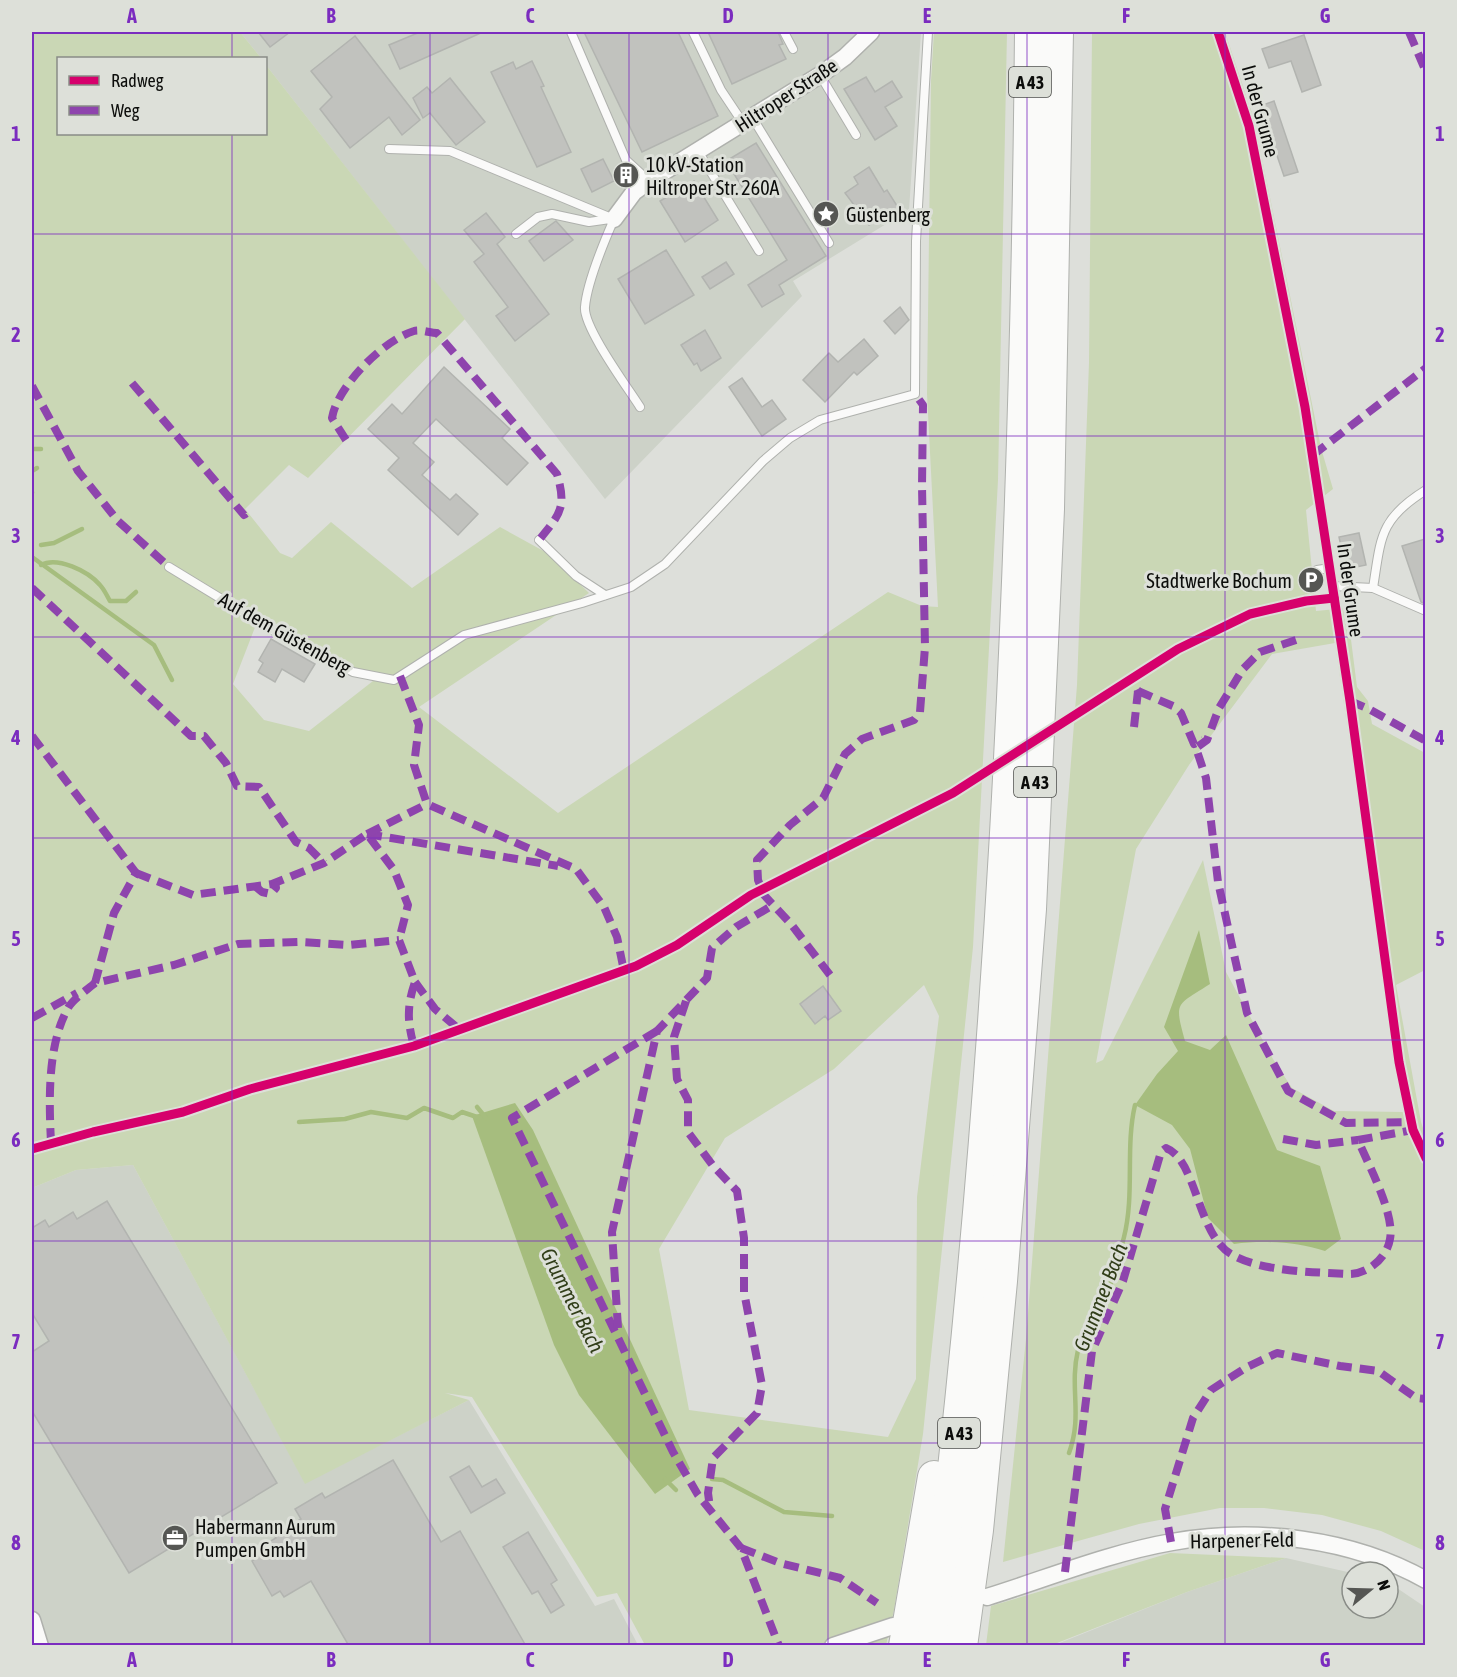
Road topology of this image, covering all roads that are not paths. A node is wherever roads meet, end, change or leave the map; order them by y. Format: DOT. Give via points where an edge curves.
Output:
graph roads {
  1 [pos="571,32"];
  2 [pos="693,32"];
  3 [pos="784,32"];
  4 [pos="871,32"];
  5 [pos="928,32"];
  6 [pos="1031,32"];
  7 [pos="1057,32"];
  8 [pos="1218,32"];
  9 [pos="793,50"];
  10 [pos="820,75"];
  11 [pos="748,120"];
  12 [pos="856,135"];
  13 [pos="389,149"];
  14 [pos="698,151"];
  15 [pos="649,181"];
  16 [pos="614,219"];
  17 [pos="516,234"];
  18 [pos="829,243"];
  19 [pos="759,251"];
  20 [pos="640,407"];
  21 [pos="1425,490"];
  22 [pos="540,540"];
  23 [pos="170,567"];
  24 [pos="1330,568"];
  25 [pos="1317,570"];
  26 [pos="1332,586"];
  27 [pos="1372,588"];
  28 [pos="605,594"];
  29 [pos="1425,611"];
  30 [pos="1425,1158"];
  31 [pos="979,1220"];
  32 [pos="1425,1580"];
  33 [pos="979,1588"];
  34 [pos="32,1620"];
  35 [pos="899,1636"];
  36 [pos="40,1646"];
  37 [pos="833,1646"];
  38 [pos="933,1646"];
  39 [pos="961,1646"];
  40 [pos="970,1646"];
  1 -- 15 [label="lane" via="626,159"];
  2 -- 11 [label="lane" via="721,90"];
  3 -- 9 [label="lane"];
  4 -- 10 [label="street, Hiltroper Straße"];
  5 -- 28 [label="lane, Auf dem Güstenberg" via="916,241 915,394 820,420 790,438 665,564 631,587"];
  6 -- 31 [label="highway, A 43" via="1020,509 1003,869"];
  7 -- 33 [label="highway, A 43" via="1048,509 1030,909"];
  8 -- 24 [label="lane, In der Grume" via="1253,144 1305,407"];
  10 -- 11 [label="street, Hiltroper Straße"];
  10 -- 12 [label="lane"];
  11 -- 14 [label="street, Hiltroper Straße"];
  11 -- 18 [label="lane"];
  13 -- 16 [label="lane" via="450,151"];
  14 -- 15 [label="street, Hiltroper Straße"];
  14 -- 19 [label="lane"];
  15 -- 16 [label="street, Hiltroper Straße" via="634,192"];
  16 -- 17 [label="lane" via="589,222 552,214 538,217"];
  16 -- 20 [label="lane" via="584,308 593,333"];
  21 -- 27 [label="lane" via="1396,513 1384,530 1377,549"];
  22 -- 28 [label="lane" via="576,576"];
  23 -- 28 [label="lane, Auf dem Güstenberg" via="274,631 353,672 394,680 465,635"];
  24 -- 25 [label="lane"];
  24 -- 26 [label="lane, In der Grume"];
  26 -- 27 [label="lane"];
  26 -- 30 [label="lane, In der Grume" via="1399,1062 1413,1130"];
  27 -- 29 [label="lane"];
  31 -- 35 [label="highway" via="958,1295 937,1463"];
  31 -- 38 [label="highway, A 43" via="955,1472"];
  32 -- 33 [label="street, Harpener Feld" via="1379,1557 1302,1539 1206,1537"];
  33 -- 39 [label="highway, A 43"];
  33 -- 40 [label="highway"];
  34 -- 36 [label="street"];
  35 -- 37 [label="street"];
}
